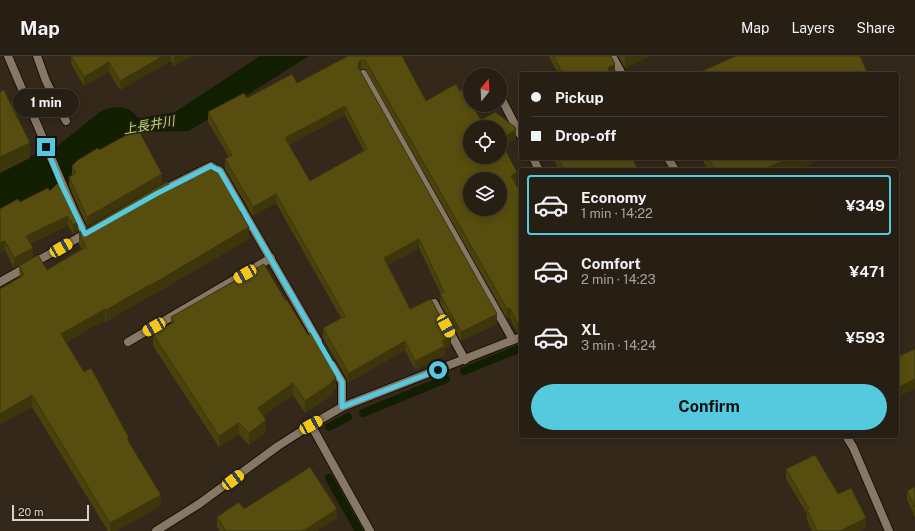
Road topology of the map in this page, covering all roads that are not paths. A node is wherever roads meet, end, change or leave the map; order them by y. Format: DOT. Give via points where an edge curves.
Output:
graph roads {
  1 [pos="8,56"];
  2 [pos="37,56"];
  3 [pos="612,56"];
  4 [pos="621,72"];
  5 [pos="363,74"];
  6 [pos="507,109"];
  7 [pos="66,121"];
  8 [pos="519,132"];
  9 [pos="156,194"];
  10 [pos="98,226"];
  11 [pos="85,234"];
  12 [pos="271,258"];
  13 [pos="0,282"];
  14 [pos="434,303"];
  15 [pos="517,339"];
  16 [pos="128,342"];
  17 [pos="465,360"];
  18 [pos="342,407"];
  19 [pos="311,425"];
  20 [pos="847,438"];
  21 [pos="156,531"];
  22 [pos="370,531"];
  23 [pos="889,531"];
  1 -- 11 [label="street" via="62,186"];
  2 -- 7 [label="street"];
  3 -- 4 [label="street"];
  5 -- 15 [label="street"];
  6 -- 8 [label="street"];
  9 -- 12 [label="street" via="211,166 220,171"];
  10 -- 11 [label="street"];
  11 -- 13 [label="street"];
  12 -- 16 [label="street"];
  12 -- 18 [label="street" via="342,382"];
  14 -- 17 [label="street"];
  15 -- 17 [label="street"];
  17 -- 18 [label="street"];
  18 -- 19 [label="street"];
  19 -- 21 [label="street"];
  19 -- 22 [label="street"];
  20 -- 23 [label="street"];
}
